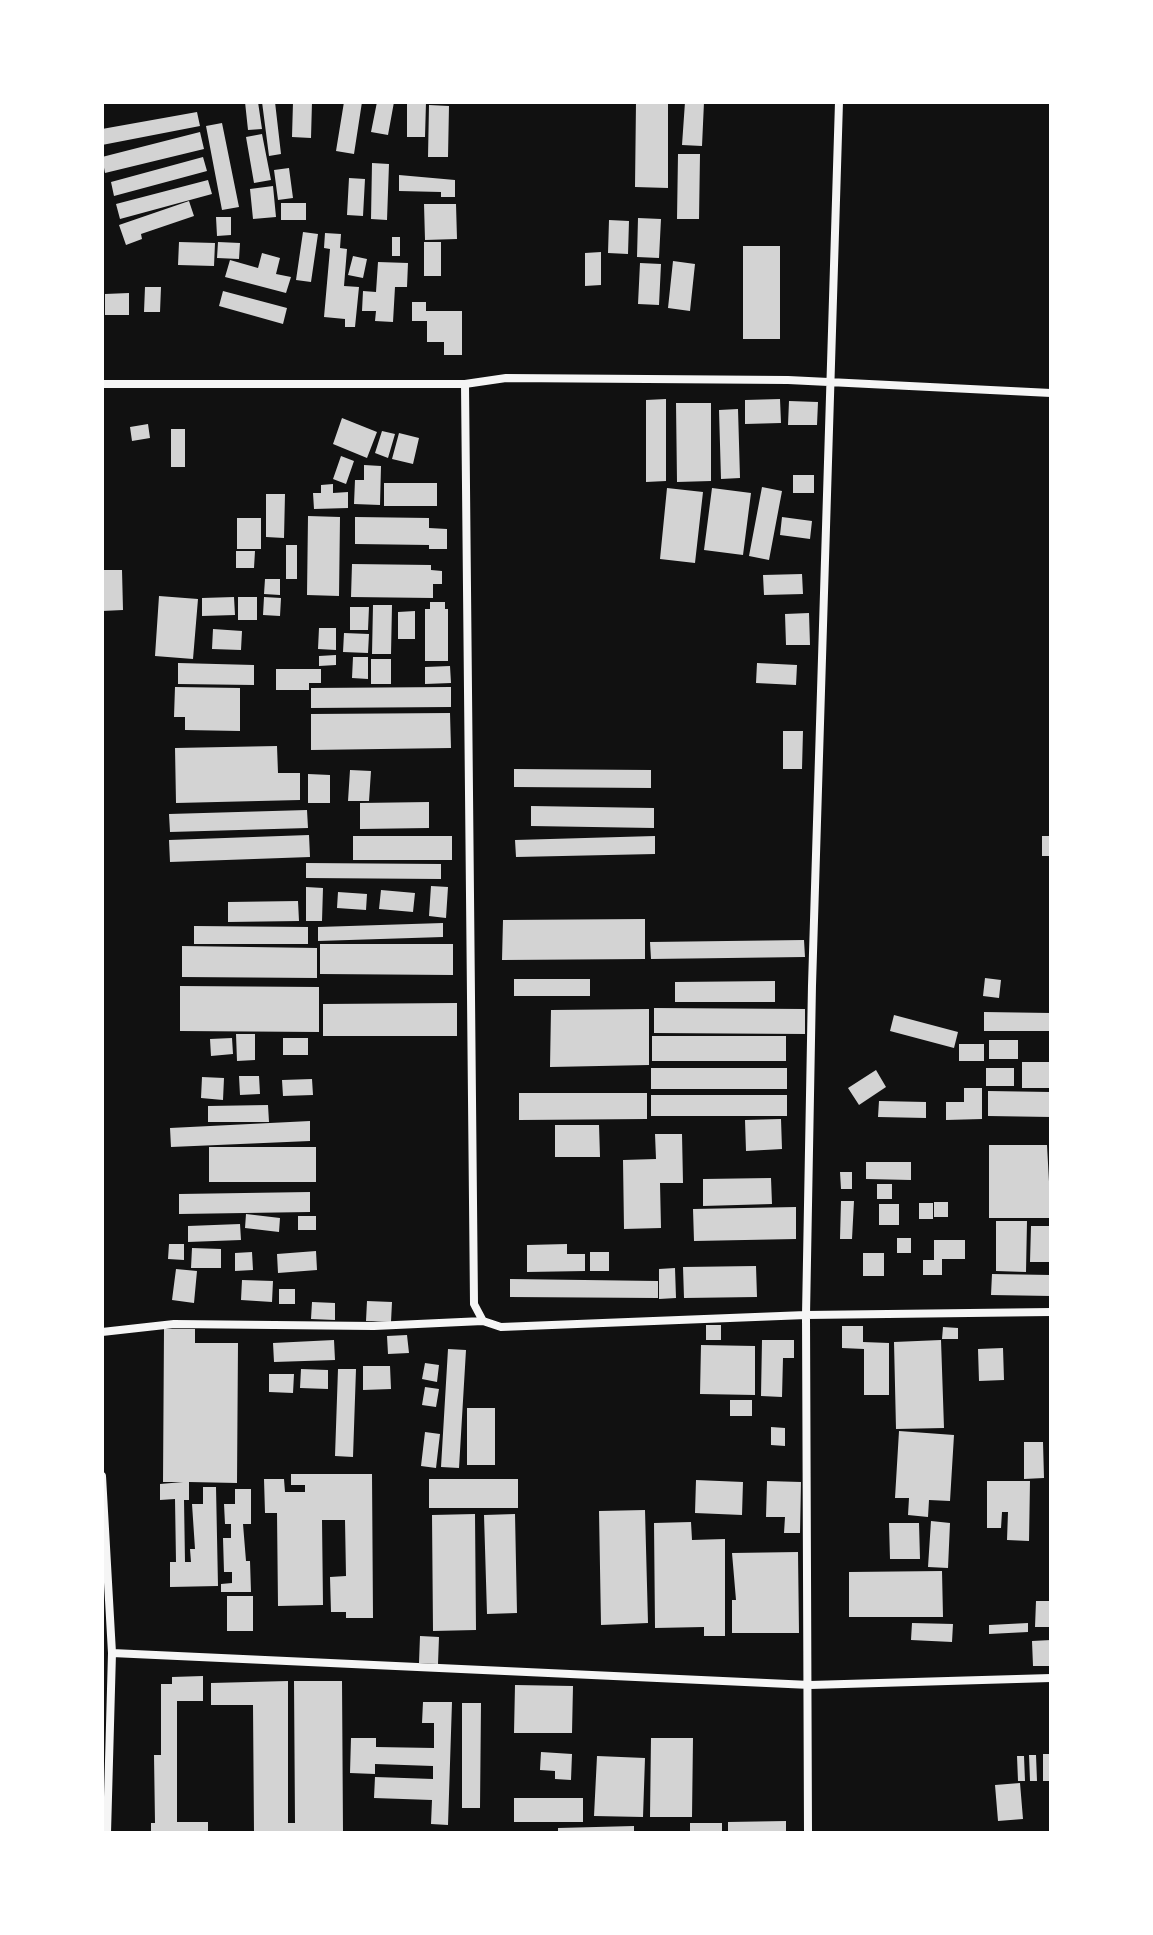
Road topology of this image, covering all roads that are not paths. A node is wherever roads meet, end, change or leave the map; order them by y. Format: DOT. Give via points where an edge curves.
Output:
graph roads {
  1 [pos="839,102"];
  2 [pos="829,382"];
  3 [pos="102,384"];
  4 [pos="465,384"];
  5 [pos="1051,393"];
  6 [pos="1051,1312"];
  7 [pos="806,1315"];
  8 [pos="483,1321"];
  9 [pos="102,1332"];
  10 [pos="102,1476"];
  11 [pos="112,1653"];
  12 [pos="1051,1678"];
  13 [pos="810,1685"];
  14 [pos="107,1833"];
  15 [pos="808,1833"];
  1 -- 2 [label="street"];
  2 -- 4 [label="street" via="506,378"];
  2 -- 5 [label="street"];
  2 -- 7 [label="street"];
  3 -- 4 [label="street"];
  4 -- 8 [label="street" via="474,1304"];
  6 -- 7 [label="street"];
  7 -- 8 [label="street" via="501,1327"];
  7 -- 13 [label="street"];
  8 -- 9 [label="street" via="174,1324"];
  10 -- 11 [label="street"];
  11 -- 13 [label="street"];
  11 -- 14 [label="street"];
  12 -- 13 [label="street"];
  13 -- 15 [label="street"];
}
